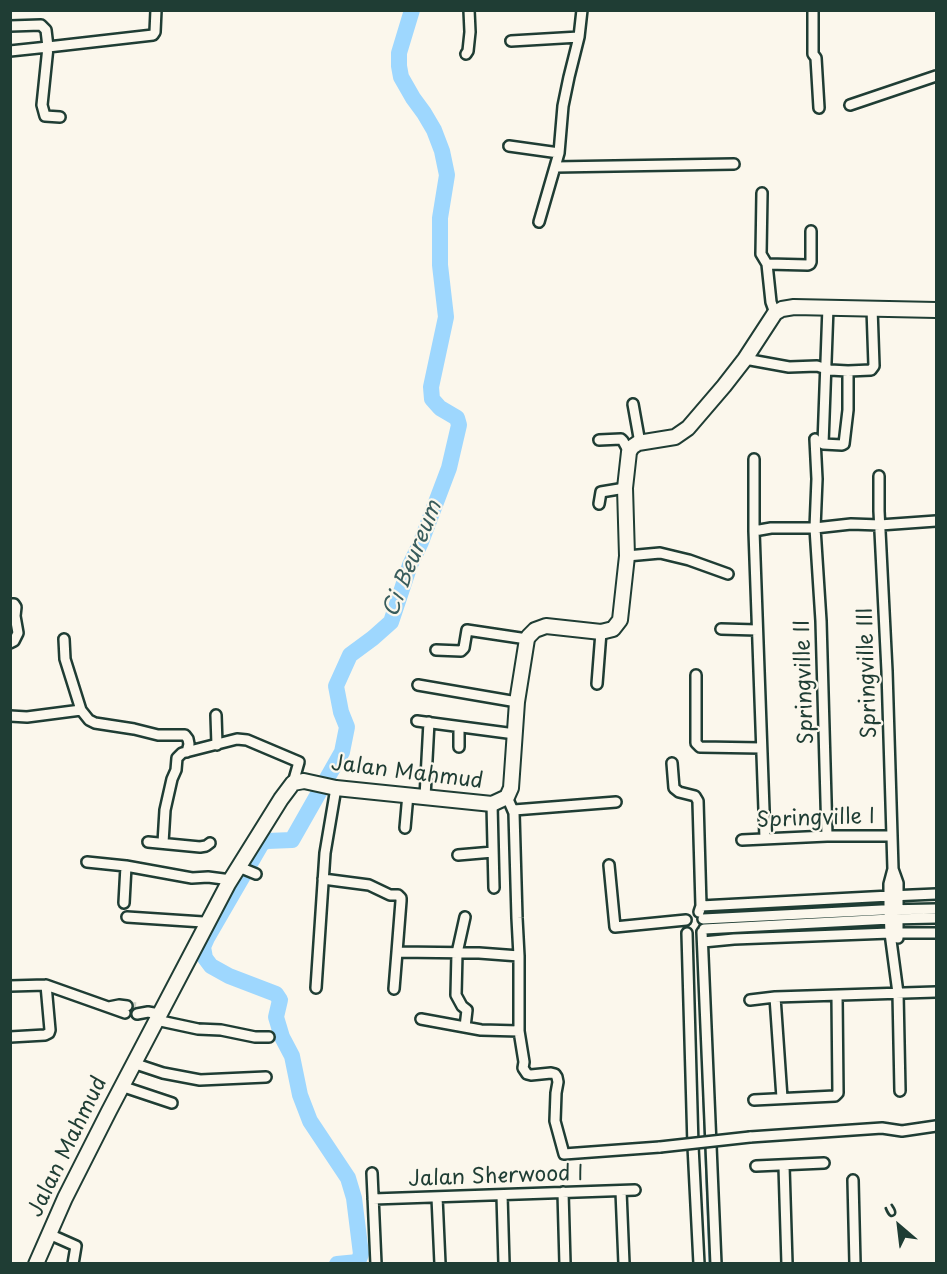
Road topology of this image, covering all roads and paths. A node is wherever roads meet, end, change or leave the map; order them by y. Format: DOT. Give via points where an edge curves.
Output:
graph roads {
  1 [pos="156,10"];
  2 [pos="469,10"];
  3 [pos="582,10"];
  4 [pos="813,10"];
  5 [pos="10,26"];
  6 [pos="579,37"];
  7 [pos="512,41"];
  8 [pos="48,47"];
  9 [pos="10,51"];
  10 [pos="466,54"];
  11 [pos="936,76"];
  12 [pos="850,105"];
  13 [pos="819,108"];
  14 [pos="60,117"];
  15 [pos="509,146"];
  16 [pos="559,153"];
  17 [pos="734,164"];
  18 [pos="555,167"];
  19 [pos="762,193"];
  20 [pos="539,222"];
  21 [pos="811,231"];
  22 [pos="767,264"];
  23 [pos="828,308"];
  24 [pos="872,308"];
  25 [pos="936,310"];
  26 [pos="775,313"];
  27 [pos="745,359"];
  28 [pos="826,369"];
  29 [pos="848,371"];
  30 [pos="633,404"];
  31 [pos="815,439"];
  32 [pos="599,440"];
  33 [pos="640,443"];
  34 [pos="629,452"];
  35 [pos="754,459"];
  36 [pos="879,476"];
  37 [pos="625,488"];
  38 [pos="598,504"];
  39 [pos="936,521"];
  40 [pos="880,525"];
  41 [pos="815,528"];
  42 [pos="754,531"];
  43 [pos="627,556"];
  44 [pos="729,574"];
  45 [pos="10,604"];
  46 [pos="721,629"];
  47 [pos="757,630"];
  48 [pos="600,632"];
  49 [pos="18,633"];
  50 [pos="29,634"];
  51 [pos="64,639"];
  52 [pos="526,639"];
  53 [pos="10,643"];
  54 [pos="436,650"];
  55 [pos="696,675"];
  56 [pos="597,684"];
  57 [pos="418,685"];
  58 [pos="517,702"];
  59 [pos="81,710"];
  60 [pos="216,715"];
  61 [pos="10,716"];
  62 [pos="417,720"];
  63 [pos="429,722"];
  64 [pos="459,727"];
  65 [pos="515,734"];
  66 [pos="217,745"];
  67 [pos="459,747"];
  68 [pos="761,748"];
  69 [pos="187,752"];
  70 [pos="672,763"];
  71 [pos="293,783"];
  72 [pos="334,787"];
  73 [pos="408,795"];
  74 [pos="425,797"];
  75 [pos="616,802"];
  76 [pos="511,803"];
  77 [pos="492,804"];
  78 [pos="405,828"];
  79 [pos="827,836"];
  80 [pos="891,836"];
  81 [pos="765,838"];
  82 [pos="742,840"];
  83 [pos="148,842"];
  84 [pos="163,843"];
  85 [pos="210,843"];
  86 [pos="493,852"];
  87 [pos="458,855"];
  88 [pos="87,862"];
  89 [pos="609,865"];
  90 [pos="126,866"];
  91 [pos="323,879"];
  92 [pos="233,884"];
  93 [pos="494,888"];
  94 [pos="936,894"];
  95 [pos="894,896"];
  96 [pos="124,903"];
  97 [pos="936,909"];
  98 [pos="894,914"];
  99 [pos="127,917"];
  100 [pos="465,917"];
  101 [pos="936,918"];
  102 [pos="686,920"];
  103 [pos="207,924"];
  104 [pos="702,924"];
  105 [pos="687,933"];
  106 [pos="936,933"];
  107 [pos="895,934"];
  108 [pos="397,952"];
  109 [pos="457,953"];
  110 [pos="519,956"];
  111 [pos="46,985"];
  112 [pos="10,986"];
  113 [pos="316,988"];
  114 [pos="394,989"];
  115 [pos="936,992"];
  116 [pos="898,993"];
  117 [pos="837,996"];
  118 [pos="775,997"];
  119 [pos="750,1000"];
  120 [pos="126,1009"];
  121 [pos="137,1010"];
  122 [pos="154,1015"];
  123 [pos="421,1019"];
  124 [pos="465,1027"];
  125 [pos="519,1031"];
  126 [pos="10,1037"];
  127 [pos="269,1037"];
  128 [pos="133,1063"];
  129 [pos="266,1077"];
  130 [pos="122,1086"];
  131 [pos="900,1092"];
  132 [pos="782,1098"];
  133 [pos="754,1100"];
  134 [pos="172,1103"];
  135 [pos="936,1126"];
  136 [pos="710,1158"];
  137 [pos="695,1160"];
  138 [pos="824,1163"];
  139 [pos="756,1166"];
  140 [pos="784,1166"];
  141 [pos="372,1173"];
  142 [pos="853,1180"];
  143 [pos="635,1190"];
  144 [pos="621,1191"];
  145 [pos="563,1192"];
  146 [pos="502,1195"];
  147 [pos="437,1197"];
  148 [pos="373,1199"];
  149 [pos="49,1234"];
  150 [pos="36,1263"];
  151 [pos="73,1263"];
  152 [pos="376,1263"];
  153 [pos="440,1263"];
  154 [pos="504,1263"];
  155 [pos="565,1263"];
  156 [pos="624,1263"];
  157 [pos="699,1263"];
  158 [pos="716,1263"];
  159 [pos="787,1263"];
  160 [pos="855,1263"];
  1 -- 8 [label="street" via="153,35"];
  2 -- 10 [label="street"];
  3 -- 6 [label="street"];
  4 -- 13 [label="street"];
  5 -- 8 [label="street" via="41,26"];
  6 -- 7 [label="street"];
  6 -- 16 [label="street" via="563,106"];
  8 -- 9 [label="street"];
  8 -- 14 [label="street" via="43,114"];
  11 -- 12 [label="street"];
  15 -- 16 [label="street"];
  16 -- 18 [label="street"];
  17 -- 18 [label="street"];
  18 -- 20 [label="street"];
  19 -- 22 [label="street" via="761,254"];
  21 -- 22 [label="street" via="810,264"];
  22 -- 26 [label="street"];
  23 -- 24 [label="street"];
  23 -- 26 [label="street" via="789,307"];
  23 -- 28 [label="street"];
  24 -- 25 [label="street"];
  24 -- 29 [label="street" via="874,366 871,370"];
  26 -- 27 [label="street"];
  27 -- 28 [label="street"];
  27 -- 33 [label="street" via="688,428 675,436"];
  28 -- 29 [label="street"];
  28 -- 29 [label="street" via="823,444 844,444"];
  30 -- 33 [label="street"];
  31 -- 41 [label="street, Springville II"];
  32 -- 34 [label="street" via="621,439"];
  33 -- 34 [label="street"];
  34 -- 37 [label="street"];
  35 -- 42 [label="street"];
  36 -- 40 [label="street, Springville III"];
  37 -- 38 [label="street" via="601,492"];
  37 -- 43 [label="street"];
  39 -- 40 [label="street"];
  40 -- 41 [label="street"];
  40 -- 80 [label="street, Springville III"];
  41 -- 42 [label="street"];
  41 -- 79 [label="street, Springville II"];
  42 -- 47 [label="street"];
  43 -- 44 [label="street" via="660,553"];
  43 -- 48 [label="street" via="620,620 613,629"];
  45 -- 49 [label="street" via="16,607"];
  46 -- 47 [label="street"];
  47 -- 68 [label="street"];
  48 -- 52 [label="street" via="541,627"];
  48 -- 56 [label="street"];
  49 -- 50 [label="street"];
  49 -- 53 [label="street"];
  51 -- 59 [label="street" via="65,659"];
  52 -- 54 [label="street" via="467,630 461,651"];
  52 -- 58 [label="street, Jalan Mahmud"];
  55 -- 68 [label="street" via="696,743 700,747"];
  57 -- 58 [label="street"];
  58 -- 65 [label="street, Jalan Mahmud"];
  59 -- 61 [label="street"];
  59 -- 69 [label="street" via="95,723 158,735 184,735 188,738"];
  60 -- 66 [label="street"];
  62 -- 63 [label="street"];
  63 -- 64 [label="street"];
  63 -- 74 [label="street"];
  64 -- 65 [label="street"];
  64 -- 67 [label="street"];
  65 -- 76 [label="street, Jalan Mahmud"];
  66 -- 69 [label="street"];
  66 -- 71 [label="street" via="243,739 299,762"];
  68 -- 81 [label="street"];
  69 -- 84 [label="street" via="177,758 165,810"];
  70 -- 104 [label="street" via="674,788 698,801"];
  71 -- 72 [label="street, Jalan Mahmud"];
  71 -- 92 [label="street, Jalan Mahmud" via="281,799 247,870"];
  72 -- 73 [label="street, Jalan Mahmud"];
  72 -- 91 [label="street"];
  73 -- 74 [label="street, Jalan Mahmud"];
  73 -- 78 [label="street"];
  74 -- 77 [label="street, Jalan Mahmud"];
  75 -- 76 [label="street"];
  76 -- 77 [label="street, Jalan Mahmud"];
  76 -- 110 [label="street"];
  77 -- 86 [label="street"];
  79 -- 80 [label="street, Springville I"];
  79 -- 81 [label="street, Springville I"];
  80 -- 95 [label="street, Springville III" via="898,883"];
  81 -- 82 [label="street, Springville I"];
  83 -- 84 [label="street"];
  84 -- 85 [label="street" via="200,847"];
  86 -- 87 [label="street"];
  86 -- 93 [label="street"];
  88 -- 90 [label="street"];
  89 -- 102 [label="street" via="615,927"];
  90 -- 92 [label="street"];
  90 -- 96 [label="street"];
  91 -- 108 [label="street" via="369,885 398,895 401,901"];
  91 -- 113 [label="street"];
  92 -- 103 [label="street, Jalan Mahmud"];
  94 -- 95 [label="street"];
  95 -- 98 [label="street, Springville III"];
  95 -- 104 [label="street"];
  97 -- 98 [label="street"];
  98 -- 101 [label="street"];
  98 -- 104 [label="street"];
  98 -- 107 [label="street, Springville III"];
  99 -- 103 [label="street"];
  100 -- 109 [label="street"];
  102 -- 104 [label="street" via="692,916"];
  102 -- 105 [label="street"];
  103 -- 122 [label="street, Jalan Mahmud"];
  104 -- 105 [label="street" via="695,935"];
  104 -- 107 [label="street" via="734,939"];
  104 -- 136 [label="street"];
  105 -- 137 [label="street"];
  106 -- 107 [label="street"];
  107 -- 116 [label="street, Springville III"];
  108 -- 109 [label="street"];
  108 -- 114 [label="street"];
  109 -- 110 [label="street"];
  109 -- 124 [label="street" via="456,995 467,1010"];
  110 -- 125 [label="street"];
  111 -- 112 [label="street"];
  111 -- 120 [label="street"];
  111 -- 126 [label="street" via="49,1033"];
  115 -- 116 [label="street"];
  116 -- 117 [label="street"];
  116 -- 131 [label="street, Springville III"];
  117 -- 118 [label="street"];
  117 -- 132 [label="street" via="838,1093"];
  118 -- 119 [label="street"];
  118 -- 132 [label="street"];
  121 -- 122 [label="street"];
  122 -- 127 [label="street" via="198,1029"];
  122 -- 128 [label="street, Jalan Mahmud"];
  123 -- 124 [label="street"];
  124 -- 125 [label="street"];
  125 -- 135 [label="street, bridge" via="527,1074 551,1073 557,1077 555,1121 564,1154"];
  128 -- 129 [label="street" via="200,1080"];
  128 -- 130 [label="street, Jalan Mahmud"];
  130 -- 134 [label="street"];
  130 -- 149 [label="street, Jalan Mahmud"];
  132 -- 133 [label="street"];
  136 -- 137 [label="street"];
  136 -- 158 [label="street"];
  137 -- 157 [label="street"];
  138 -- 140 [label="street"];
  139 -- 140 [label="street"];
  140 -- 159 [label="street"];
  141 -- 148 [label="street"];
  142 -- 160 [label="street"];
  143 -- 144 [label="street, Jalan Sherwood I"];
  144 -- 145 [label="street, Jalan Sherwood I"];
  144 -- 156 [label="street"];
  145 -- 146 [label="street, Jalan Sherwood I"];
  145 -- 155 [label="street"];
  146 -- 147 [label="street, Jalan Sherwood I"];
  146 -- 154 [label="street"];
  147 -- 148 [label="street, Jalan Sherwood I"];
  147 -- 153 [label="street"];
  148 -- 152 [label="street"];
  149 -- 150 [label="street, Jalan Mahmud"];
  149 -- 151 [label="street" via="76,1246"];
}
